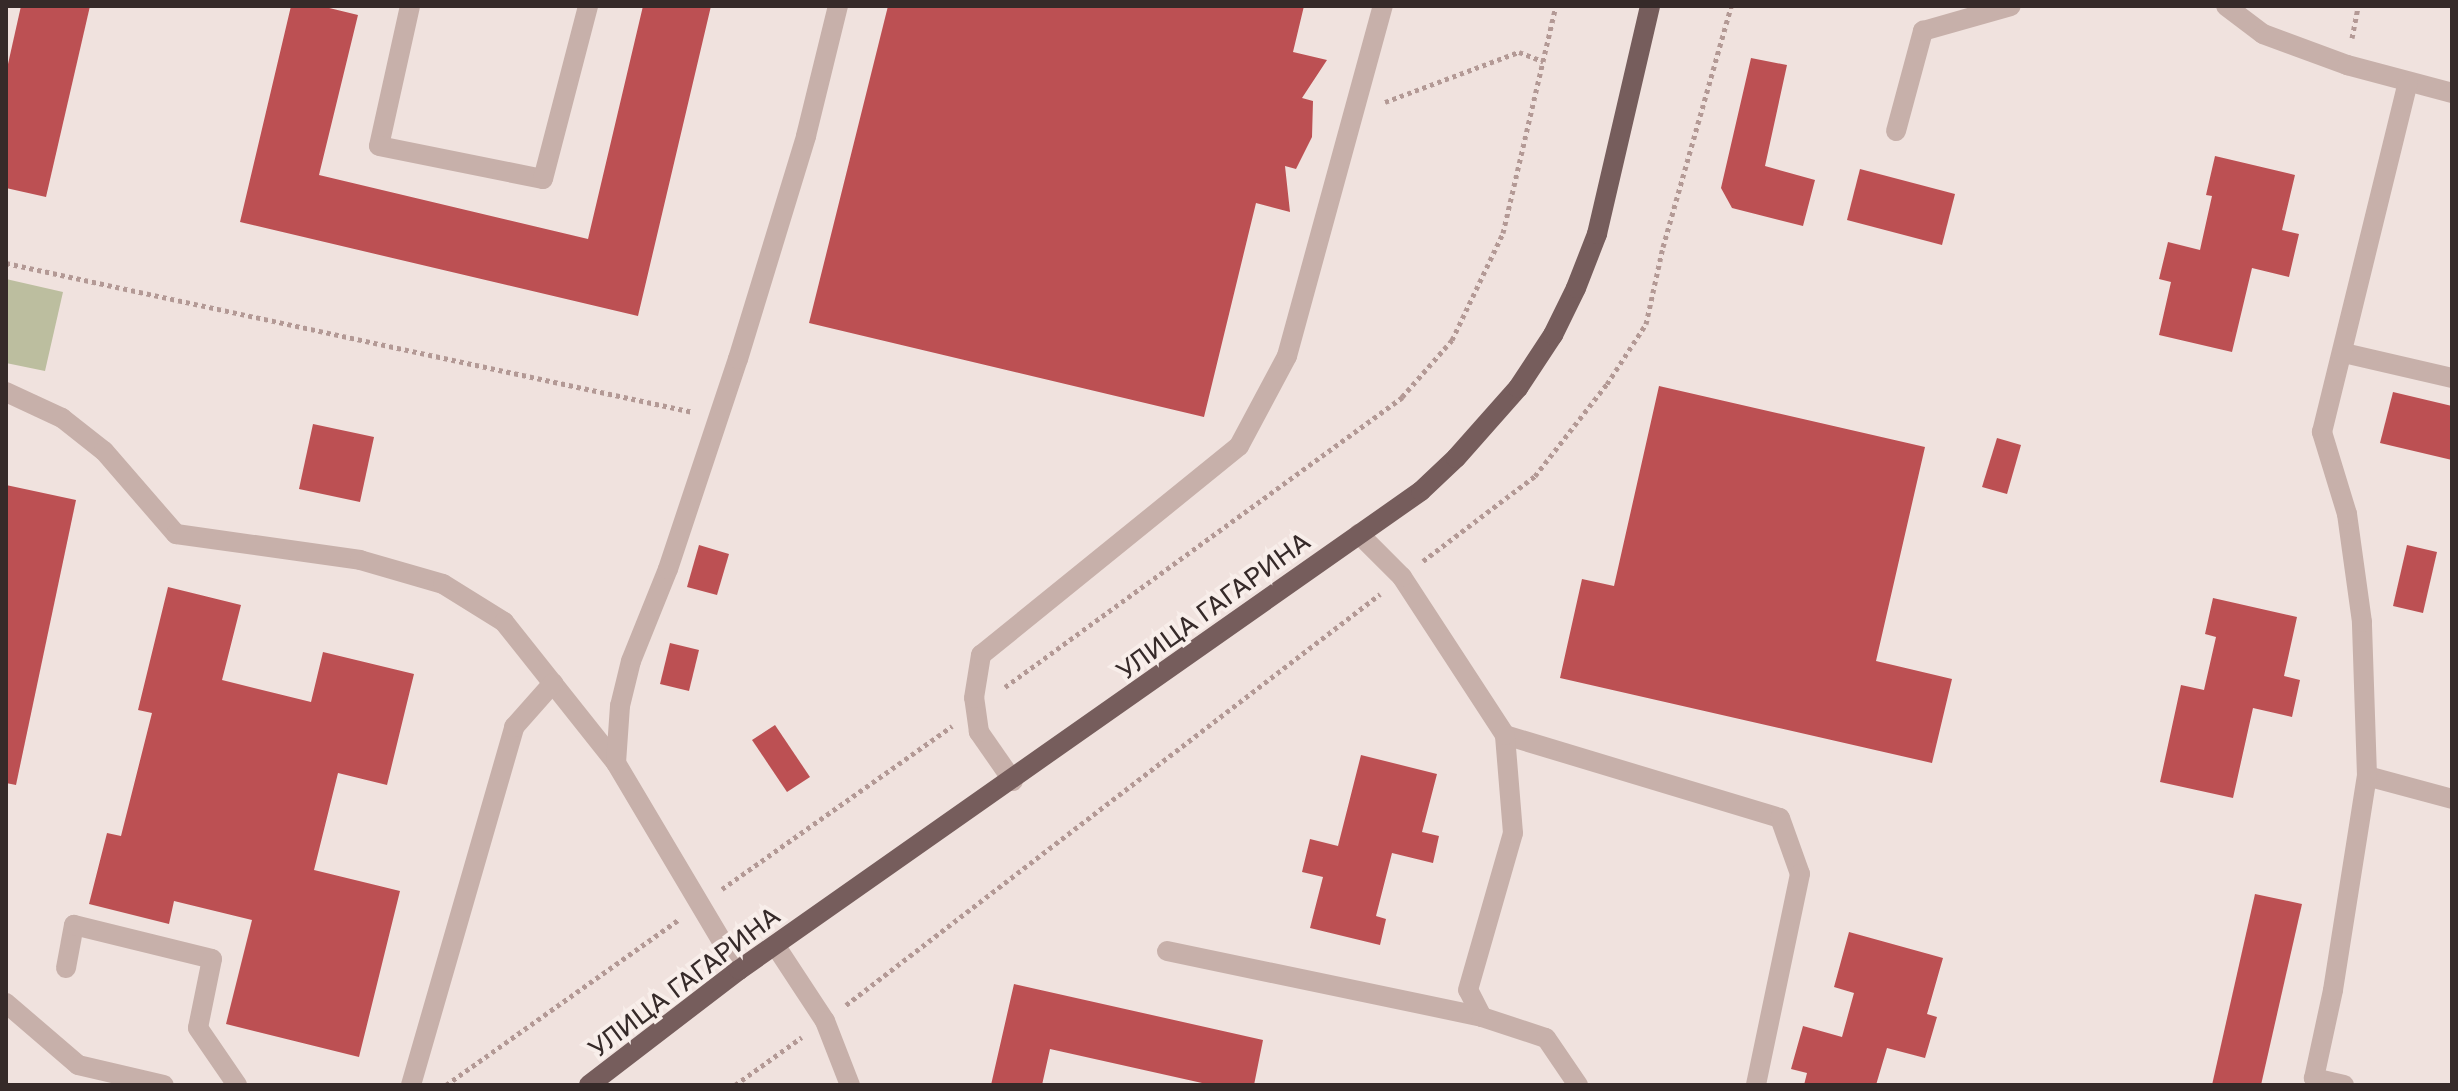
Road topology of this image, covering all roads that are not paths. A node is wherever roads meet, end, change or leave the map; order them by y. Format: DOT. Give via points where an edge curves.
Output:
graph roads {
  1 [pos="410,6"];
  2 [pos="588,6"];
  3 [pos="838,6"];
  4 [pos="1383,6"];
  5 [pos="1650,6"];
  6 [pos="2011,6"];
  7 [pos="2226,6"];
  8 [pos="2408,82"];
  9 [pos="2452,93"];
  10 [pos="1896,131"];
  11 [pos="2344,353"];
  12 [pos="2452,378"];
  13 [pos="6,392"];
  14 [pos="1359,534"];
  15 [pos="553,683"];
  16 [pos="1505,735"];
  17 [pos="616,763"];
  18 [pos="2367,776"];
  19 [pos="1013,781"];
  20 [pos="2452,799"];
  21 [pos="775,945"];
  22 [pos="1167,951"];
  23 [pos="66,968"];
  24 [pos="739,970"];
  25 [pos="6,1003"];
  26 [pos="1482,1017"];
  27 [pos="164,1085"];
  28 [pos="237,1085"];
  29 [pos="411,1085"];
  30 [pos="589,1085"];
  31 [pos="850,1085"];
  32 [pos="1578,1085"];
  33 [pos="1756,1085"];
  34 [pos="2344,1085"];
  1 -- 2 [label="street" via="379,146 543,179"];
  3 -- 17 [label="street" via="806,136 719,418 631,661 620,706"];
  4 -- 19 [label="street" via="1287,356 1239,446 981,655 974,698 979,732"];
  5 -- 14 [label="main road, УЛИЦА ГАГАРИНА" via="1597,234 1553,335 1518,388 1456,458 1421,491"];
  6 -- 10 [label="street" via="1923,31"];
  7 -- 8 [label="street" via="2263,34"];
  8 -- 9 [label="street"];
  8 -- 11 [label="street"];
  11 -- 12 [label="street"];
  11 -- 18 [label="street" via="2322,432 2347,514 2362,622"];
  13 -- 15 [label="street" via="62,418 104,451 176,534 360,560 443,584 504,622"];
  14 -- 16 [label="street" via="1402,577"];
  14 -- 19 [label="main road, УЛИЦА ГАГАРИНА"];
  15 -- 17 [label="street"];
  15 -- 29 [label="street" via="514,727"];
  16 -- 26 [label="street" via="1513,833 1468,990"];
  16 -- 33 [label="street" via="1780,818 1800,874"];
  17 -- 24 [label="street"];
  18 -- 20 [label="street"];
  18 -- 34 [label="street" via="2314,1078"];
  19 -- 21 [label="main road, УЛИЦА ГАГАРИНА"];
  21 -- 24 [label="main road, УЛИЦА ГАГАРИНА"];
  21 -- 31 [label="street" via="825,1021"];
  22 -- 26 [label="street"];
  23 -- 28 [label="street" via="74,925 212,959 198,1028"];
  24 -- 30 [label="main road, УЛИЦА ГАГАРИНА"];
  25 -- 27 [label="street" via="78,1065"];
  26 -- 32 [label="street" via="1546,1038"];
}
